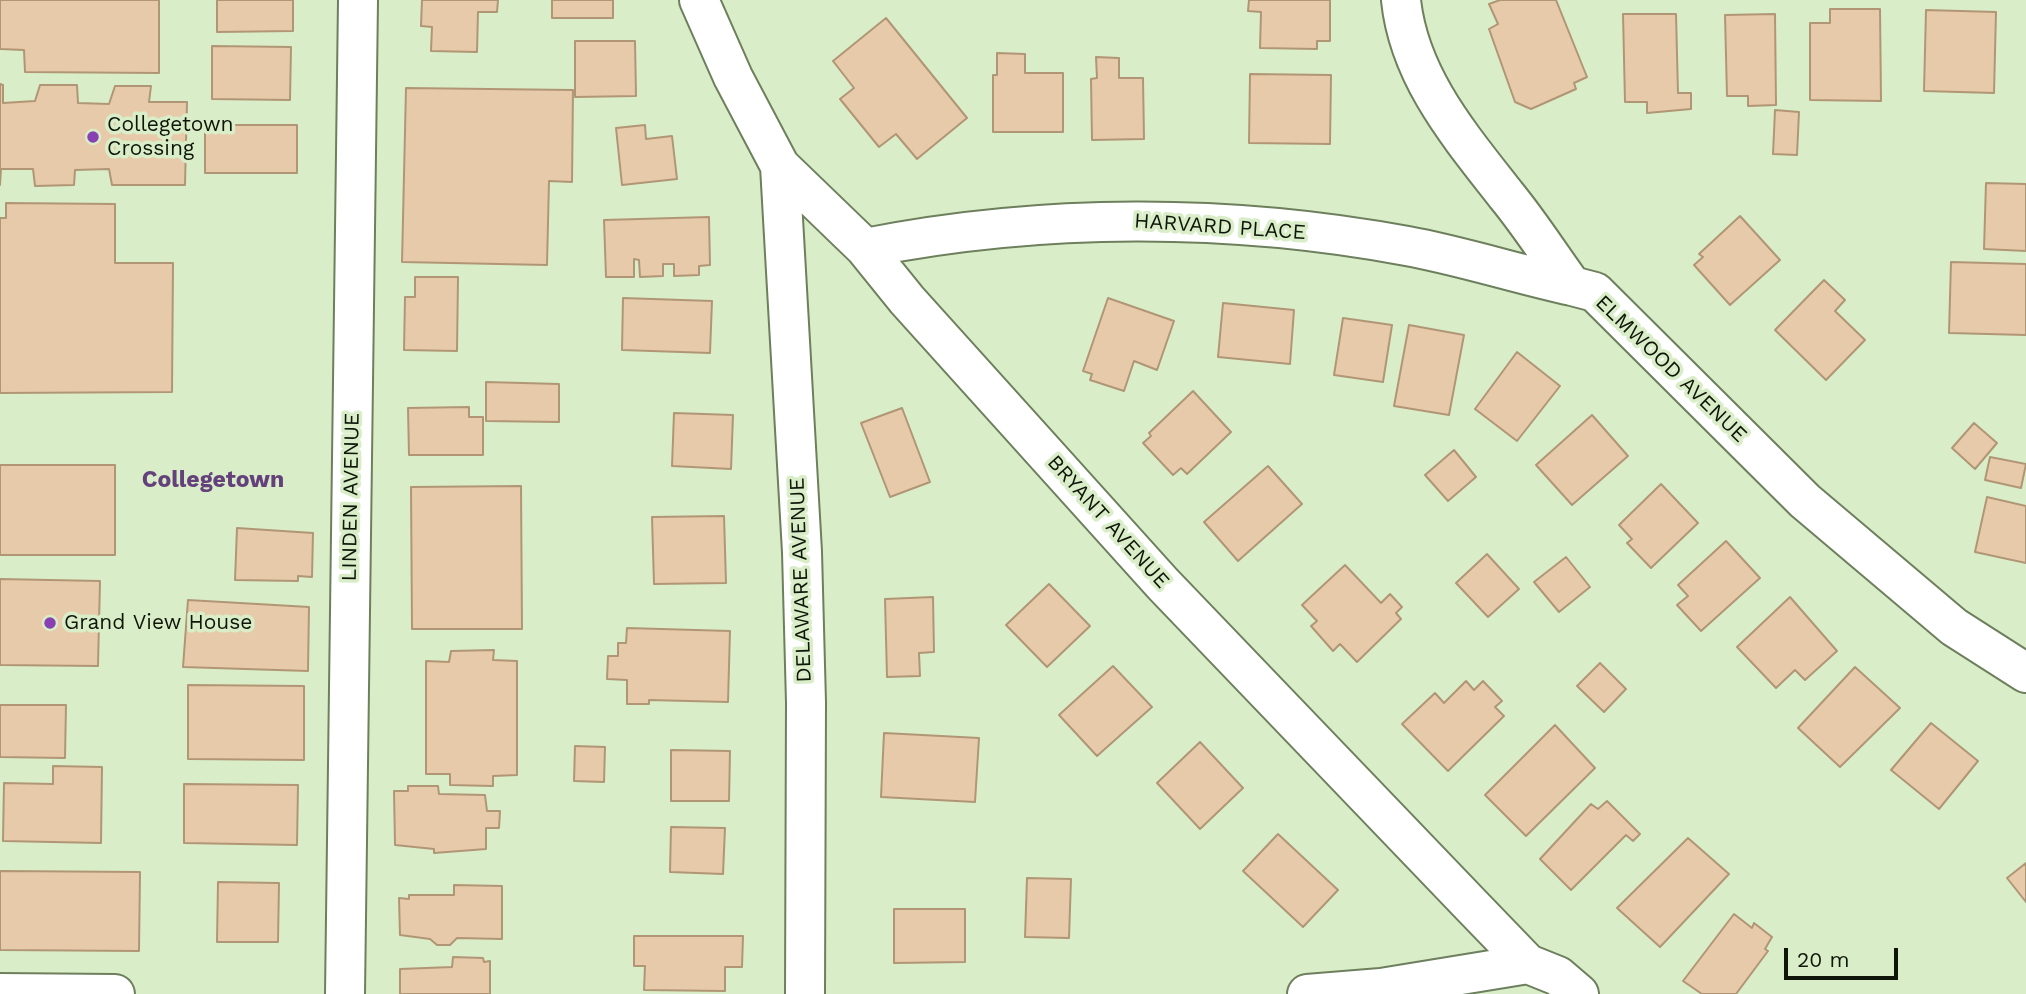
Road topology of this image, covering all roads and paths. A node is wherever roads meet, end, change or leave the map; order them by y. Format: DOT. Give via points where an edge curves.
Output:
graph roads {
  1 [pos="358,0"];
  2 [pos="699,0"];
  3 [pos="1402,0"];
  4 [pos="780,166"];
  5 [pos="865,248"];
  6 [pos="1572,286"];
  7 [pos="2026,673"];
  8 [pos="1528,964"];
  9 [pos="0,993"];
  10 [pos="115,994"];
  11 [pos="345,994"];
  12 [pos="805,994"];
  13 [pos="1307,994"];
  14 [pos="1579,994"];
  1 -- 11 [label="street, LINDEN AVENUE"];
  2 -- 4 [label="street, BRYANT AVENUE"];
  3 -- 6 [label="street, ELMWOOD AVENUE" via="1419,69 1453,127"];
  4 -- 5 [label="street, BRYANT AVENUE"];
  4 -- 12 [label="street, DELAWARE AVENUE" via="802,566"];
  5 -- 6 [label="street, HARVARD PLACE" via="932,234 1046,222 1167,223 1288,230 1408,246"];
  5 -- 8 [label="street, BRYANT AVENUE" via="1163,584"];
  6 -- 7 [label="street, ELMWOOD AVENUE" via="1595,292 1805,501 1954,626"];
  8 -- 13 [label="street" via="1381,988"];
  8 -- 14 [label="street, BRYANT AVENUE" via="1558,976"];
  9 -- 10 [label="street"];
}
